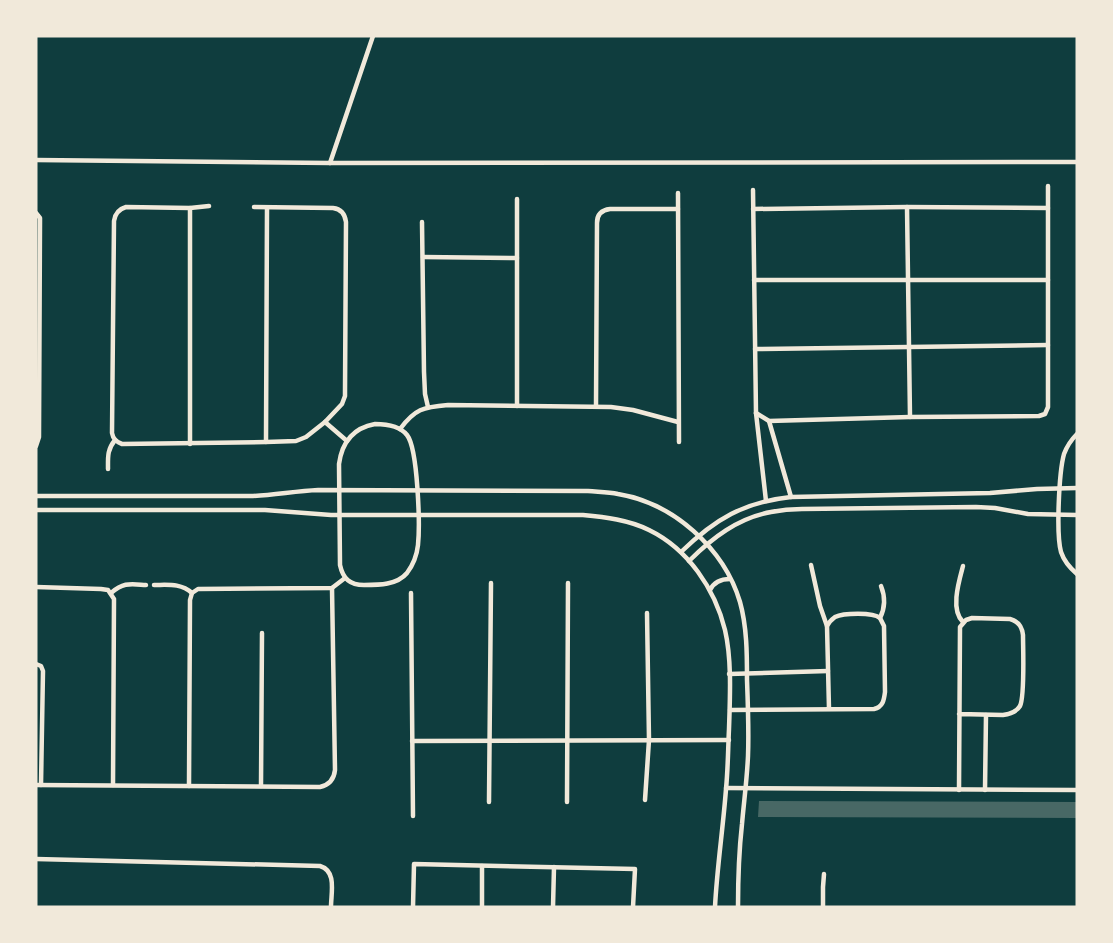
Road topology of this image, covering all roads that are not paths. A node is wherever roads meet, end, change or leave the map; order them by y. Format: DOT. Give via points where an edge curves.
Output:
graph roads {
  1 [pos="373,36"];
  2 [pos="36,160"];
  3 [pos="1077,162"];
  4 [pos="330,163"];
  5 [pos="1048,186"];
  6 [pos="753,190"];
  7 [pos="678,193"];
  8 [pos="517,200"];
  9 [pos="209,206"];
  10 [pos="254,207"];
  11 [pos="907,207"];
  12 [pos="190,208"];
  13 [pos="267,208"];
  14 [pos="1048,208"];
  15 [pos="678,209"];
  16 [pos="753,209"];
  17 [pos="36,213"];
  18 [pos="422,222"];
  19 [pos="423,257"];
  20 [pos="517,258"];
  21 [pos="754,280"];
  22 [pos="908,280"];
  23 [pos="1048,280"];
  24 [pos="1048,345"];
  25 [pos="909,346"];
  26 [pos="755,349"];
  27 [pos="517,406"];
  28 [pos="596,406"];
  29 [pos="428,407"];
  30 [pos="756,413"];
  31 [pos="910,417"];
  32 [pos="769,421"];
  33 [pos="325,422"];
  34 [pos="678,422"];
  35 [pos="400,429"];
  36 [pos="1077,434"];
  37 [pos="115,440"];
  38 [pos="347,441"];
  39 [pos="266,442"];
  40 [pos="679,442"];
  41 [pos="190,444"];
  42 [pos="36,446"];
  43 [pos="108,469"];
  44 [pos="1060,488"];
  45 [pos="1077,488"];
  46 [pos="418,490"];
  47 [pos="340,491"];
  48 [pos="36,496"];
  49 [pos="791,497"];
  50 [pos="766,501"];
  51 [pos="36,510"];
  52 [pos="1059,514"];
  53 [pos="1077,514"];
  54 [pos="340,515"];
  55 [pos="418,515"];
  56 [pos="698,535"];
  57 [pos="706,544"];
  58 [pos="681,552"];
  59 [pos="689,561"];
  60 [pos="811,565"];
  61 [pos="963,566"];
  62 [pos="1077,574"];
  63 [pos="345,578"];
  64 [pos="730,579"];
  65 [pos="491,583"];
  66 [pos="568,583"];
  67 [pos="146,585"];
  68 [pos="154,585"];
  69 [pos="881,586"];
  70 [pos="36,587"];
  71 [pos="332,588"];
  72 [pos="710,590"];
  73 [pos="110,593"];
  74 [pos="192,593"];
  75 [pos="412,593"];
  76 [pos="647,613"];
  77 [pos="880,618"];
  78 [pos="963,622"];
  79 [pos="827,626"];
  80 [pos="262,633"];
  81 [pos="36,664"];
  82 [pos="828,671"];
  83 [pos="729,674"];
  84 [pos="747,674"];
  85 [pos="829,709"];
  86 [pos="730,710"];
  87 [pos="748,710"];
  88 [pos="959,714"];
  89 [pos="986,715"];
  90 [pos="568,740"];
  91 [pos="649,740"];
  92 [pos="729,740"];
  93 [pos="412,741"];
  94 [pos="490,741"];
  95 [pos="39,785"];
  96 [pos="114,785"];
  97 [pos="189,786"];
  98 [pos="261,786"];
  99 [pos="726,788"];
  100 [pos="746,788"];
  101 [pos="1075,789"];
  102 [pos="959,790"];
  103 [pos="985,790"];
  104 [pos="645,800"];
  105 [pos="490,802"];
  106 [pos="567,802"];
  107 [pos="413,816"];
  108 [pos="36,859"];
  109 [pos="482,866"];
  110 [pos="554,867"];
  111 [pos="824,874"];
  112 [pos="331,907"];
  113 [pos="413,907"];
  114 [pos="482,907"];
  115 [pos="553,907"];
  116 [pos="634,907"];
  117 [pos="714,907"];
  118 [pos="738,907"];
  119 [pos="823,907"];
  1 -- 4 [label="street"];
  2 -- 4 [label="street"];
  3 -- 4 [label="street"];
  5 -- 14 [label="street"];
  6 -- 16 [label="street"];
  7 -- 15 [label="street"];
  8 -- 20 [label="street"];
  9 -- 12 [label="street"];
  10 -- 13 [label="street"];
  11 -- 14 [label="street"];
  11 -- 16 [label="street"];
  11 -- 22 [label="street"];
  12 -- 37 [label="street" via="126,207 120,209 114,218 112,433"];
  12 -- 41 [label="street"];
  13 -- 33 [label="street" via="336,208 346,219 345,396"];
  13 -- 39 [label="street"];
  14 -- 23 [label="street"];
  15 -- 28 [label="street" via="610,208 598,216"];
  15 -- 34 [label="street"];
  16 -- 21 [label="street"];
  17 -- 42 [label="street" via="40,222 39,437"];
  18 -- 19 [label="street"];
  19 -- 20 [label="street"];
  19 -- 29 [label="street" via="424,379"];
  20 -- 27 [label="street"];
  21 -- 22 [label="street"];
  21 -- 26 [label="street"];
  22 -- 23 [label="street"];
  22 -- 25 [label="street"];
  23 -- 24 [label="street"];
  24 -- 25 [label="street"];
  24 -- 31 [label="street" via="1048,407 1043,416"];
  25 -- 26 [label="street"];
  25 -- 31 [label="street"];
  26 -- 30 [label="street"];
  27 -- 28 [label="street"];
  27 -- 29 [label="street"];
  28 -- 34 [label="street" via="633,410"];
  29 -- 35 [label="street" via="411,416"];
  30 -- 32 [label="street"];
  30 -- 50 [label="street"];
  31 -- 32 [label="street"];
  32 -- 49 [label="street"];
  33 -- 38 [label="street"];
  33 -- 39 [label="street" via="302,439"];
  34 -- 40 [label="street"];
  35 -- 38 [label="street" via="375,424 358,429"];
  35 -- 46 [label="street" via="413,446"];
  36 -- 44 [label="street" via="1064,454"];
  37 -- 41 [label="street" via="122,444"];
  37 -- 43 [label="street" via="108,451"];
  38 -- 47 [label="street" via="340,456"];
  39 -- 41 [label="street"];
  44 -- 45 [label="street"];
  44 -- 49 [label="street"];
  44 -- 52 [label="street"];
  46 -- 47 [label="street"];
  46 -- 55 [label="street"];
  46 -- 56 [label="street" via="619,494 659,508"];
  47 -- 48 [label="street" via="300,490 267,496"];
  47 -- 54 [label="street"];
  49 -- 50 [label="street"];
  50 -- 56 [label="street" via="732,513"];
  51 -- 54 [label="street" via="266,510"];
  52 -- 53 [label="street"];
  52 -- 57 [label="street" via="1028,514 976,507 802,508 761,514 729,528"];
  52 -- 62 [label="street" via="1060,549"];
  54 -- 55 [label="street"];
  54 -- 63 [label="street" via="340,566"];
  55 -- 58 [label="street" via="598,516 649,530"];
  55 -- 63 [label="street" via="418,546 405,575 384,585 355,584"];
  56 -- 57 [label="street"];
  56 -- 58 [label="street"];
  57 -- 59 [label="street"];
  57 -- 64 [label="street"];
  58 -- 59 [label="street"];
  59 -- 72 [label="street"];
  60 -- 79 [label="street"];
  61 -- 78 [label="street" via="957,591 957,610"];
  63 -- 71 [label="street"];
  64 -- 72 [label="street" via="718,581"];
  64 -- 84 [label="street" via="742,612"];
  65 -- 94 [label="street"];
  66 -- 90 [label="street"];
  67 -- 73 [label="street" via="120,585"];
  68 -- 74 [label="street" via="180,586"];
  69 -- 77 [label="street" via="884,595"];
  70 -- 73 [label="street" via="101,588"];
  71 -- 74 [label="street" via="198,590"];
  71 -- 98 [label="street" via="334,775 330,782 320,787"];
  72 -- 83 [label="street" via="725,632"];
  73 -- 96 [label="street" via="115,603"];
  74 -- 97 [label="street"];
  75 -- 93 [label="street"];
  76 -- 91 [label="street"];
  77 -- 79 [label="street" via="866,614 843,615 834,618"];
  77 -- 85 [label="street" via="884,626 885,692 882,704 874,709"];
  78 -- 88 [label="street" via="960,630"];
  78 -- 89 [label="street" via="972,618 1010,619 1017,622 1022,630 1021,703 1009,714"];
  79 -- 82 [label="street"];
  80 -- 98 [label="street"];
  81 -- 95 [label="street" via="43,671"];
  82 -- 84 [label="street"];
  82 -- 85 [label="street"];
  83 -- 84 [label="street"];
  83 -- 86 [label="street"];
  84 -- 87 [label="street"];
  85 -- 87 [label="street"];
  86 -- 87 [label="street"];
  86 -- 92 [label="street"];
  87 -- 100 [label="street"];
  88 -- 89 [label="street"];
  88 -- 102 [label="street"];
  89 -- 103 [label="street"];
  90 -- 91 [label="street"];
  90 -- 94 [label="street"];
  90 -- 106 [label="street"];
  91 -- 92 [label="street"];
  91 -- 104 [label="street"];
  92 -- 99 [label="street"];
  93 -- 94 [label="street"];
  93 -- 107 [label="street"];
  94 -- 105 [label="street"];
  95 -- 96 [label="street"];
  96 -- 97 [label="street"];
  97 -- 98 [label="street"];
  99 -- 100 [label="street"];
  99 -- 117 [label="street"];
  100 -- 102 [label="street"];
  100 -- 118 [label="street" via="738,866"];
  101 -- 103 [label="street"];
  102 -- 103 [label="street"];
  108 -- 112 [label="street" via="320,866 332,877"];
  109 -- 110 [label="street"];
  109 -- 113 [label="street" via="414,864"];
  109 -- 114 [label="street"];
  110 -- 115 [label="street"];
  110 -- 116 [label="street" via="636,869"];
  111 -- 119 [label="street"];
}
